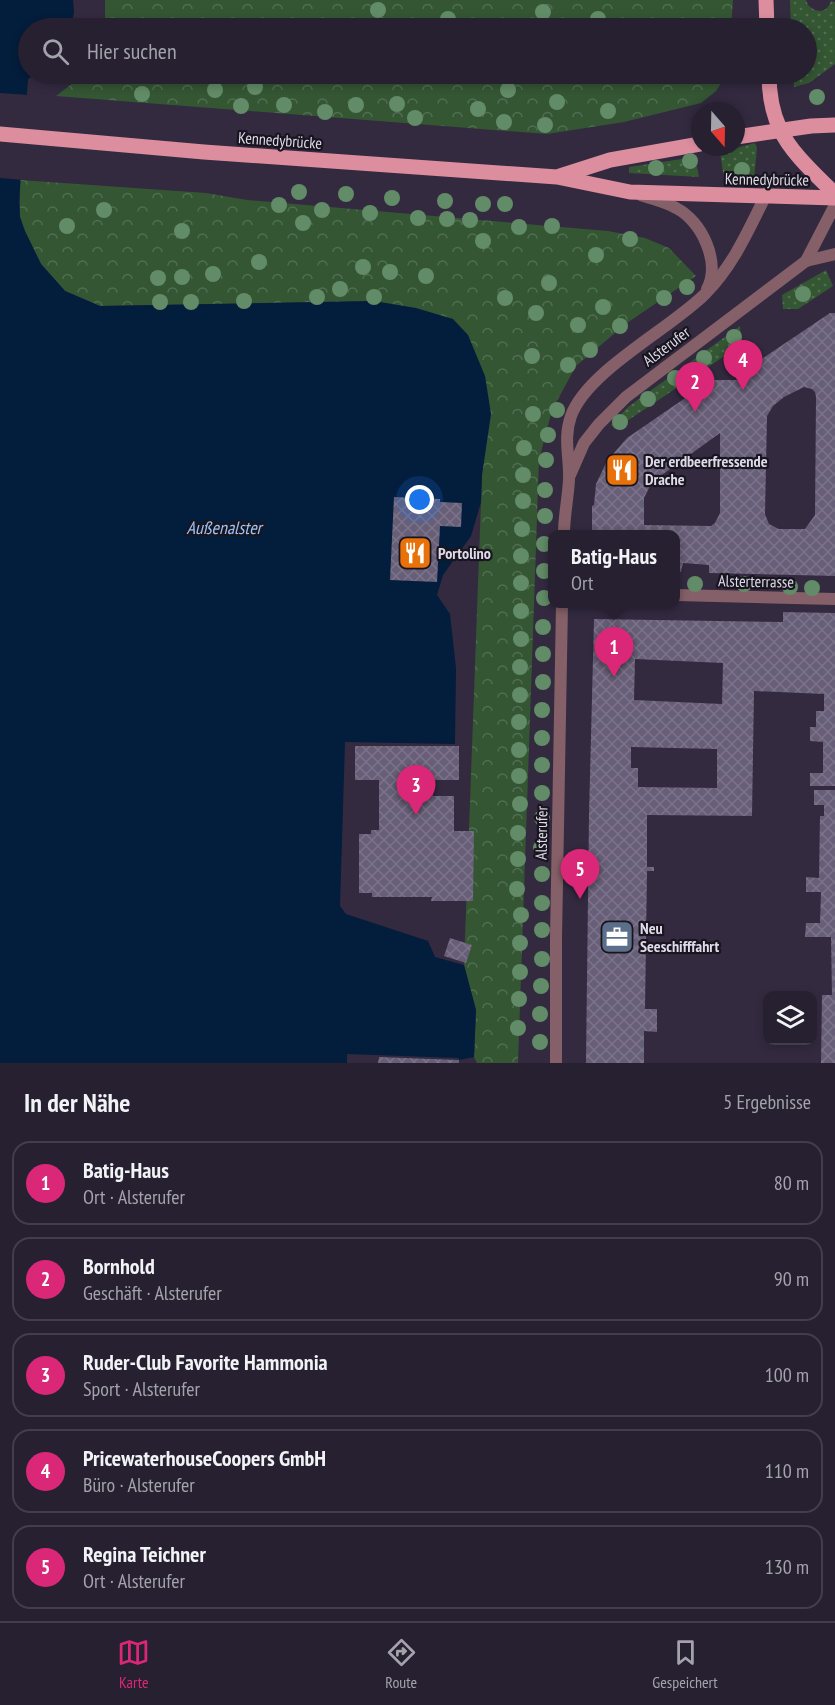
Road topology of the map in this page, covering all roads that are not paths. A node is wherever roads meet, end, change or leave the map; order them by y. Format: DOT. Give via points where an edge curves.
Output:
graph roads {
  1 [pos="766,0"];
  2 [pos="767,18"];
  3 [pos="770,84"];
  4 [pos="835,125"];
  5 [pos="780,130"];
  6 [pos="0,134"];
  7 [pos="745,136"];
  8 [pos="691,146"];
  9 [pos="557,177"];
  10 [pos="630,192"];
  11 [pos="835,196"];
  12 [pos="765,197"];
  13 [pos="835,205"];
  14 [pos="835,254"];
  15 [pos="806,261"];
  16 [pos="704,295"];
  17 [pos="569,478"];
  18 [pos="564,530"];
  19 [pos="680,595"];
  20 [pos="835,599"];
  21 [pos="562,608"];
  22 [pos="556,1063"];
  1 -- 2 [label="main road"];
  3 -- 5 [label="main road"];
  4 -- 5 [label="main road"];
  5 -- 7 [label="main road"];
  5 -- 11 [label="main road"];
  6 -- 9 [label="main road, Kennedybrücke"];
  8 -- 9 [label="main road, Kennedybrücke" via="610,160"];
  9 -- 10 [label="main road, Kennedybrücke"];
  10 -- 12 [label="main road, Kennedybrücke"];
  10 -- 16 [label="street" via="676,207 697,226 713,270"];
  11 -- 12 [label="main road, Kennedybrücke"];
  12 -- 16 [label="street, Alsterufer" via="730,264"];
  13 -- 15 [label="street, Alsterufer"];
  14 -- 15 [label="street, Alsterufer"];
  15 -- 17 [label="street, Alsterufer" via="619,403 584,442"];
  16 -- 17 [label="street, Alsterufer" via="613,366 579,402 567,432"];
  17 -- 18 [label="street, Alsterufer"];
  19 -- 20 [label="street, Alsterterrasse"];
  21 -- 22 [label="street, Alsterufer"];
}
